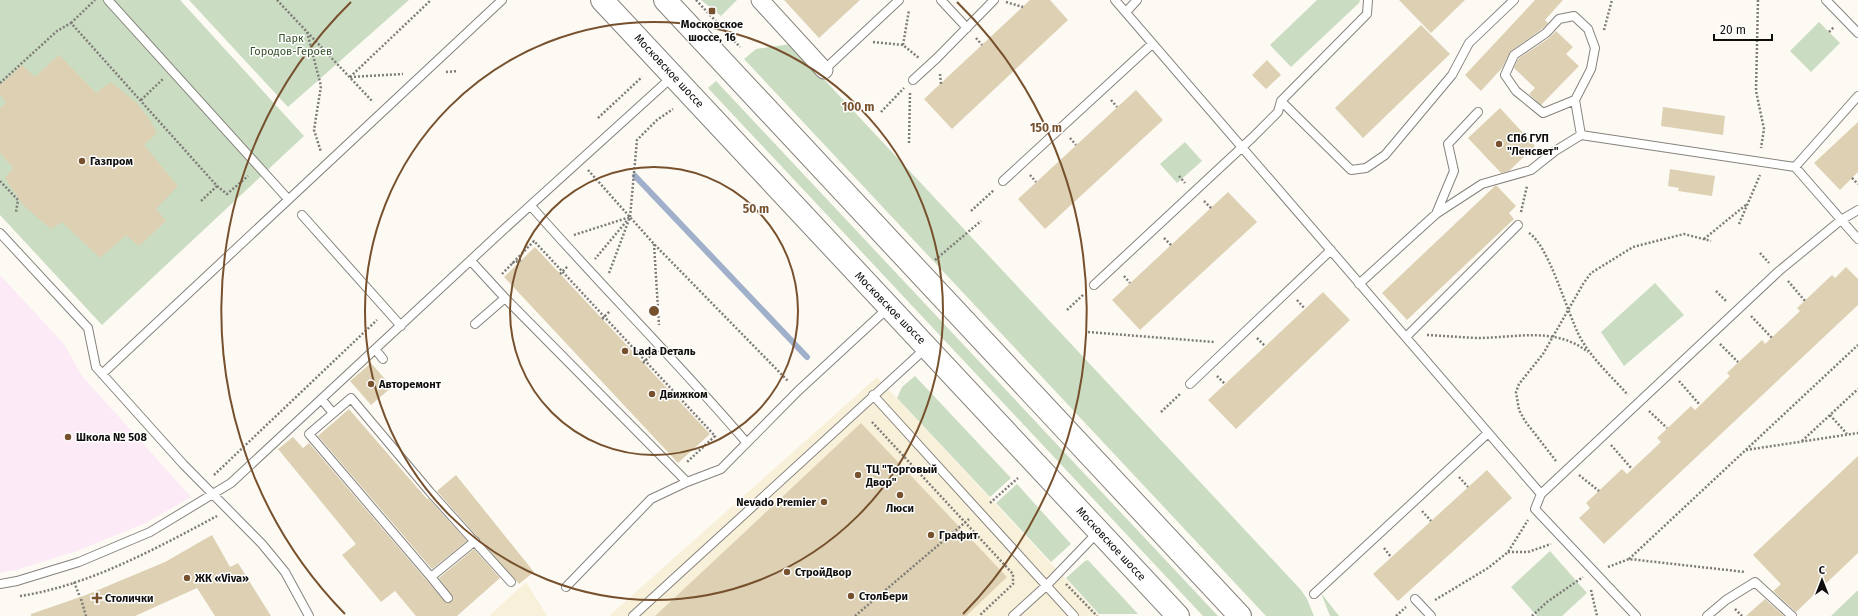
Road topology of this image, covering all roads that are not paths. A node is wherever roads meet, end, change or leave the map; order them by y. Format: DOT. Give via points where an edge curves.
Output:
graph roads {
  1 [pos="108,0"];
  2 [pos="502,0"];
  3 [pos="602,0"];
  4 [pos="665,0"];
  5 [pos="760,0"];
  6 [pos="899,0"];
  7 [pos="941,0"];
  8 [pos="994,0"];
  9 [pos="1115,0"];
  10 [pos="1137,0"];
  11 [pos="1368,0"];
  12 [pos="1514,0"];
  13 [pos="1826,0"];
  14 [pos="1126,12"];
  15 [pos="967,28"];
  16 [pos="1858,32"];
  17 [pos="1152,44"];
  18 [pos="824,70"];
  19 [pos="673,76"];
  20 [pos="911,81"];
  21 [pos="1858,96"];
  22 [pos="1575,100"];
  23 [pos="1281,101"];
  24 [pos="1478,112"];
  25 [pos="1581,135"];
  26 [pos="1243,147"];
  27 [pos="1795,167"];
  28 [pos="1003,181"];
  29 [pos="288,199"];
  30 [pos="531,206"];
  31 [pos="1858,210"];
  32 [pos="1436,214"];
  33 [pos="302,215"];
  34 [pos="1841,220"];
  35 [pos="1518,225"];
  36 [pos="0,233"];
  37 [pos="1858,239"];
  38 [pos="1331,250"];
  39 [pos="471,261"];
  40 [pos="1359,284"];
  41 [pos="1094,285"];
  42 [pos="505,298"];
  43 [pos="888,308"];
  44 [pos="475,324"];
  45 [pos="401,326"];
  46 [pos="1407,336"];
  47 [pos="927,347"];
  48 [pos="374,349"];
  49 [pos="383,359"];
  50 [pos="102,374"];
  51 [pos="1190,384"];
  52 [pos="873,395"];
  53 [pos="322,400"];
  54 [pos="333,413"];
  55 [pos="1488,433"];
  56 [pos="746,442"];
  57 [pos="687,482"];
  58 [pos="214,494"];
  59 [pos="1541,494"];
  60 [pos="1099,531"];
  61 [pos="475,541"];
  62 [pos="431,577"];
  63 [pos="511,582"];
  64 [pos="0,584"];
  65 [pos="1046,586"];
  66 [pos="566,587"];
  67 [pos="1314,594"];
  68 [pos="448,598"];
  69 [pos="1415,599"];
  70 [pos="309,616"];
  71 [pos="633,616"];
  72 [pos="1013,616"];
  73 [pos="1074,616"];
  74 [pos="1178,616"];
  75 [pos="1240,616"];
  76 [pos="1431,616"];
  77 [pos="1636,616"];
  78 [pos="1707,616"];
  79 [pos="1792,616"];
  1 -- 29 [label="lane"];
  2 -- 29 [label="lane"];
  3 -- 19 [label="main road, Московское шоссе"];
  4 -- 75 [label="main road"];
  5 -- 18 [label="street"];
  6 -- 18 [label="lane"];
  7 -- 15 [label="lane"];
  8 -- 15 [label="lane"];
  9 -- 14 [label="lane"];
  10 -- 14 [label="lane"];
  11 -- 23 [label="lane" via="1367,14"];
  12 -- 23 [label="lane" via="1469,43 1452,75 1386,155 1366,168 1351,170"];
  13 -- 16 [label="lane"];
  14 -- 17 [label="lane"];
  15 -- 20 [label="lane"];
  17 -- 26 [label="lane"];
  17 -- 28 [label="lane"];
  19 -- 30 [label="lane"];
  19 -- 43 [label="main road, Московское шоссе"];
  21 -- 27 [label="lane"];
  22 -- 22 [label="lane" via="1592,69 1594,48 1588,29 1574,16 1559,19 1546,33 1514,55 1505,75 1516,91 1543,113"];
  22 -- 25 [label="lane"];
  23 -- 26 [label="lane" via="1278,112"];
  24 -- 32 [label="lane" via="1448,144 1454,171"];
  25 -- 27 [label="lane"];
  25 -- 32 [label="lane" via="1531,170 1482,184"];
  26 -- 38 [label="lane"];
  26 -- 41 [label="lane"];
  27 -- 34 [label="lane"];
  29 -- 50 [label="lane"];
  30 -- 39 [label="lane"];
  30 -- 56 [label="lane"];
  31 -- 34 [label="lane"];
  32 -- 40 [label="lane"];
  33 -- 45 [label="lane"];
  34 -- 37 [label="lane"];
  34 -- 59 [label="lane" via="1779,271"];
  35 -- 46 [label="lane"];
  36 -- 50 [label="lane" via="88,328 96,367"];
  38 -- 40 [label="lane"];
  38 -- 51 [label="lane"];
  39 -- 42 [label="lane"];
  39 -- 45 [label="lane"];
  40 -- 46 [label="lane"];
  42 -- 44 [label="lane"];
  42 -- 57 [label="lane"];
  43 -- 47 [label="main road, Московское шоссе"];
  43 -- 56 [label="lane"];
  45 -- 48 [label="lane"];
  46 -- 55 [label="lane"];
  47 -- 52 [label="lane"];
  47 -- 60 [label="main road, Московское шоссе"];
  48 -- 49 [label="lane"];
  48 -- 53 [label="lane"];
  50 -- 58 [label="lane"];
  52 -- 65 [label="lane"];
  52 -- 71 [label="lane"];
  53 -- 54 [label="lane"];
  53 -- 58 [label="lane" via="231,483"];
  54 -- 61 [label="lane" via="351,398"];
  54 -- 62 [label="lane" via="309,434"];
  55 -- 59 [label="lane"];
  55 -- 67 [label="lane"];
  56 -- 57 [label="lane" via="721,469"];
  57 -- 66 [label="lane" via="651,499"];
  58 -- 64 [label="lane" via="150,532 79,562"];
  58 -- 70 [label="lane" via="285,572"];
  59 -- 77 [label="lane" via="1535,510"];
  60 -- 65 [label="lane"];
  60 -- 74 [label="main road, Московское шоссе"];
  61 -- 62 [label="lane"];
  61 -- 63 [label="lane"];
  62 -- 68 [label="lane"];
  65 -- 72 [label="lane"];
  65 -- 73 [label="lane"];
  69 -- 76 [label="lane"];
  78 -- 79 [label="lane" via="1726,600 1755,582"];
}
